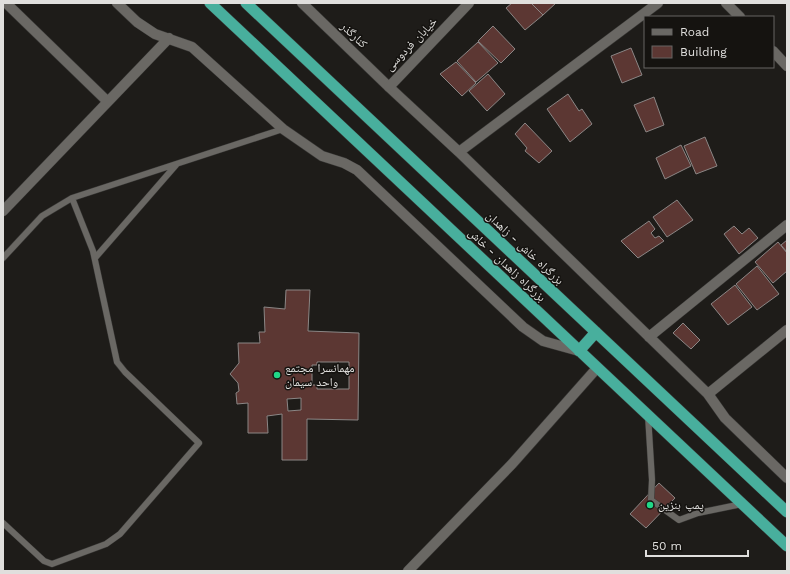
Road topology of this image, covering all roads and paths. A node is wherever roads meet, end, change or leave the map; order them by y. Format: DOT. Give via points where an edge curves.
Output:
graph roads {
  1 [pos="6,3"];
  2 [pos="117,3"];
  3 [pos="210,3"];
  4 [pos="246,3"];
  5 [pos="302,3"];
  6 [pos="470,3"];
  7 [pos="658,3"];
  8 [pos="726,3"];
  9 [pos="739,16"];
  10 [pos="168,38"];
  11 [pos="774,53"];
  12 [pos="787,66"];
  13 [pos="389,87"];
  14 [pos="107,101"];
  15 [pos="284,129"];
  16 [pos="460,152"];
  17 [pos="177,164"];
  18 [pos="72,198"];
  19 [pos="3,211"];
  20 [pos="787,225"];
  21 [pos="3,258"];
  22 [pos="95,258"];
  23 [pos="787,330"];
  24 [pos="596,332"];
  25 [pos="649,337"];
  26 [pos="579,351"];
  27 [pos="597,368"];
  28 [pos="708,394"];
  29 [pos="648,415"];
  30 [pos="787,478"];
  31 [pos="742,504"];
  32 [pos="787,512"];
  33 [pos="3,523"];
  34 [pos="787,546"];
  35 [pos="408,571"];
  1 -- 14 [label="street"];
  2 -- 10 [label="street" via="137,22 155,34"];
  3 -- 26 [label="highway, بزرگراه زاهدان - خاش"];
  4 -- 24 [label="highway, بزرگراه خاش - زاهدان"];
  5 -- 13 [label="street, کنارگذر"];
  6 -- 13 [label="street, خیابان فردوسی"];
  7 -- 16 [label="street"];
  8 -- 9 [label="street"];
  10 -- 14 [label="street"];
  10 -- 15 [label="street" via="192,47"];
  11 -- 12 [label="street"];
  13 -- 16 [label="street, کنارگذر"];
  14 -- 19 [label="street"];
  15 -- 17 [label="lane"];
  15 -- 26 [label="street" via="322,156 357,170 523,327 544,341"];
  16 -- 25 [label="street, کنارگذر"];
  17 -- 18 [label="lane"];
  17 -- 22 [label="lane"];
  18 -- 21 [label="lane" via="42,216"];
  18 -- 22 [label="lane"];
  20 -- 25 [label="street"];
  22 -- 33 [label="lane" via="117,362 199,443 120,534 106,544 52,564 44,562"];
  23 -- 28 [label="street"];
  24 -- 26 [label="highway"];
  24 -- 32 [label="highway, بزرگراه خاش - زاهدان"];
  25 -- 28 [label="street, کنارگذر"];
  26 -- 27 [label="highway, بزرگراه زاهدان - خاش"];
  27 -- 29 [label="highway, بزرگراه زاهدان - خاش"];
  27 -- 35 [label="street" via="512,464"];
  28 -- 30 [label="street, کنارگذر" via="726,418"];
  29 -- 31 [label="highway, بزرگراه زاهدان - خاش"];
  29 -- 31 [label="lane" via="651,500 679,520 698,513"];
  31 -- 34 [label="highway, بزرگراه زاهدان - خاش"];
}
